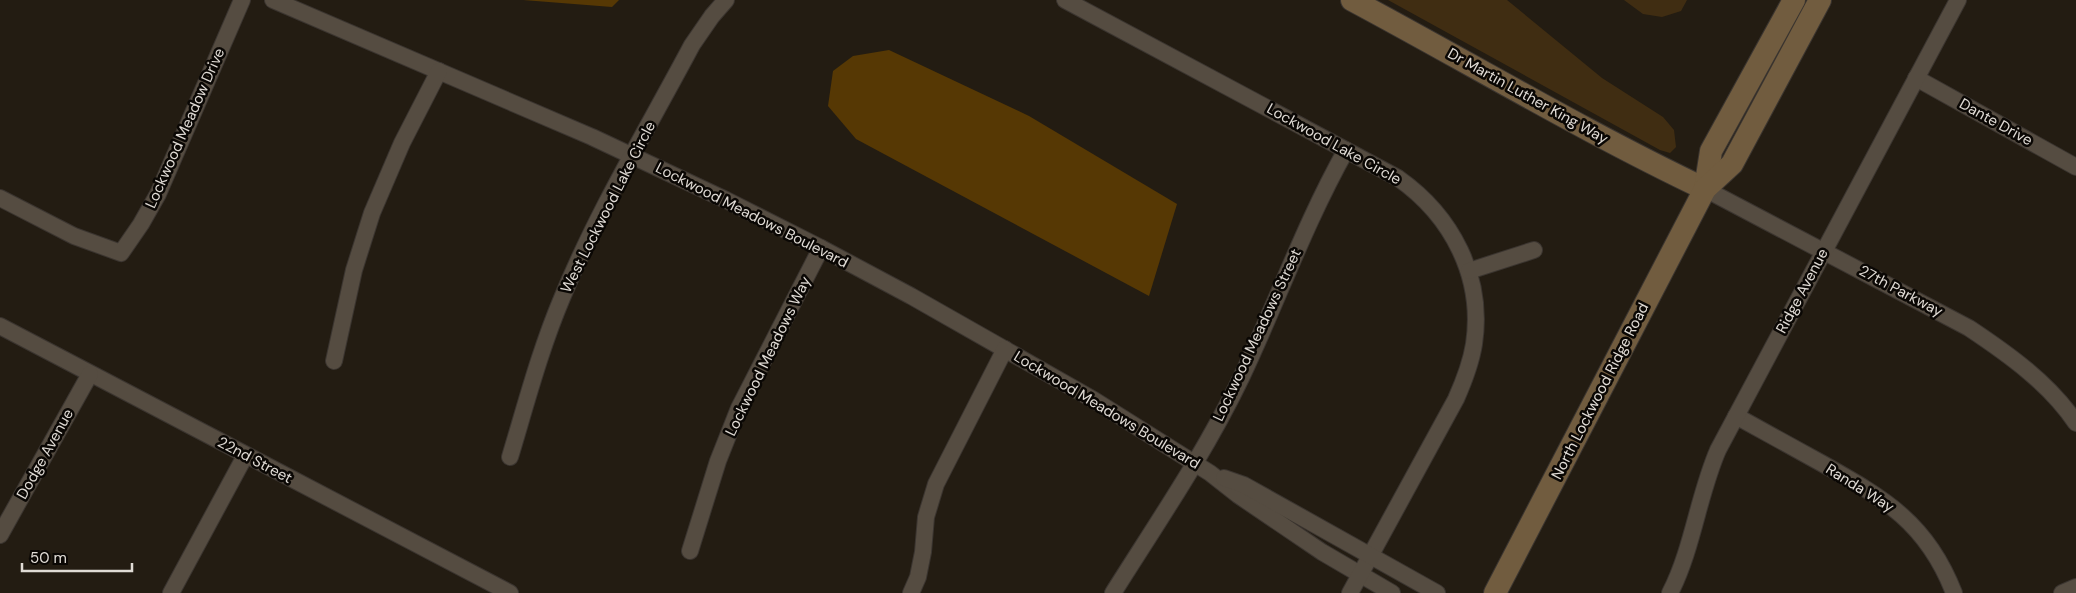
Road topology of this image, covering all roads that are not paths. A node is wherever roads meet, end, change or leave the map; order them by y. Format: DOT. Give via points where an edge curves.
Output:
graph roads {
  1 [pos="242,0"];
  2 [pos="272,0"];
  3 [pos="726,0"];
  4 [pos="1065,0"];
  5 [pos="1352,0"];
  6 [pos="1794,0"];
  7 [pos="1820,0"];
  8 [pos="1958,0"];
  9 [pos="439,71"];
  10 [pos="1916,78"];
  11 [pos="1346,150"];
  12 [pos="633,156"];
  13 [pos="2076,167"];
  14 [pos="1705,189"];
  15 [pos="0,198"];
  16 [pos="821,248"];
  17 [pos="1534,250"];
  18 [pos="1824,250"];
  19 [pos="1469,271"];
  20 [pos="0,326"];
  21 [pos="1004,349"];
  22 [pos="334,361"];
  23 [pos="90,374"];
  24 [pos="1736,416"];
  25 [pos="2076,422"];
  26 [pos="245,456"];
  27 [pos="510,457"];
  28 [pos="1194,463"];
  29 [pos="1210,473"];
  30 [pos="0,535"];
  31 [pos="690,551"];
  32 [pos="1369,556"];
  33 [pos="1359,575"];
  34 [pos="2076,588"];
  35 [pos="171,593"];
  36 [pos="510,593"];
  37 [pos="911,593"];
  38 [pos="1112,593"];
  39 [pos="1350,593"];
  40 [pos="1392,593"];
  41 [pos="1437,593"];
  42 [pos="1496,593"];
  43 [pos="1670,593"];
  44 [pos="1954,593"];
  45 [pos="2062,593"];
  1 -- 15 [label="street, Lockwood Meadow Drive" via="158,194 121,253 74,236"];
  2 -- 9 [label="street, Lockwood Meadows Boulevard"];
  3 -- 12 [label="street, West Lockwood Lake Circle" via="692,45"];
  4 -- 11 [label="street, Lockwood Lake Circle"];
  5 -- 14 [label="main road, Dr Martin Luther King Way" via="1593,133"];
  6 -- 14 [label="main road, North Lockwood Ridge Road" via="1710,151"];
  7 -- 14 [label="main road, North Lockwood Ridge Road" via="1732,164"];
  8 -- 10 [label="street, Ridge Avenue"];
  9 -- 12 [label="street, Lockwood Meadows Boulevard"];
  9 -- 22 [label="street" via="402,143 372,213 354,270"];
  10 -- 13 [label="street, Dante Drive"];
  10 -- 18 [label="street, Ridge Avenue"];
  11 -- 19 [label="street, Lockwood Lake Circle" via="1398,178 1427,201 1458,243"];
  11 -- 28 [label="street, Lockwood Meadows Street" via="1310,219 1241,378"];
  12 -- 16 [label="street, Lockwood Meadows Boulevard"];
  12 -- 27 [label="street, West Lockwood Lake Circle" via="592,231 562,298 537,364"];
  14 -- 18 [label="street, 27th Parkway"];
  14 -- 42 [label="main road, North Lockwood Ridge Road"];
  16 -- 21 [label="street, Lockwood Meadows Boulevard"];
  16 -- 31 [label="street, Lockwood Meadows Way" via="739,408 718,461"];
  17 -- 19 [label="street"];
  18 -- 24 [label="street, Ridge Avenue"];
  18 -- 25 [label="street, 27th Parkway" via="1969,328 2039,381"];
  19 -- 32 [label="street, Lockwood Lake Circle" via="1476,315 1474,344 1467,372 1456,398"];
  20 -- 23 [label="street, 22nd Street"];
  21 -- 28 [label="street, Lockwood Meadows Boulevard" via="1094,400"];
  21 -- 37 [label="street" via="936,484 926,517 918,577"];
  23 -- 26 [label="street, 22nd Street"];
  23 -- 30 [label="street, Dodge Avenue"];
  24 -- 43 [label="street, Ridge Avenue" via="1709,470 1682,566"];
  24 -- 44 [label="street, Randa Way" via="1888,503 1930,546"];
  26 -- 35 [label="street"];
  26 -- 36 [label="street, 22nd Street"];
  28 -- 29 [label="street, Lockwood Meadows Boulevard"];
  28 -- 38 [label="street, Lockwood Meadows Street"];
  29 -- 32 [label="street, Lockwood Meadows Boulevard" via="1244,485"];
  29 -- 33 [label="street, Lockwood Meadows Boulevard" via="1261,511"];
  32 -- 33 [label="street, Lockwood Lake Circle"];
  32 -- 41 [label="street, Lockwood Meadows Boulevard"];
  33 -- 39 [label="street, Lockwood Lake Circle"];
  33 -- 40 [label="street, Lockwood Meadows Boulevard"];
  34 -- 45 [label="street"];
}
